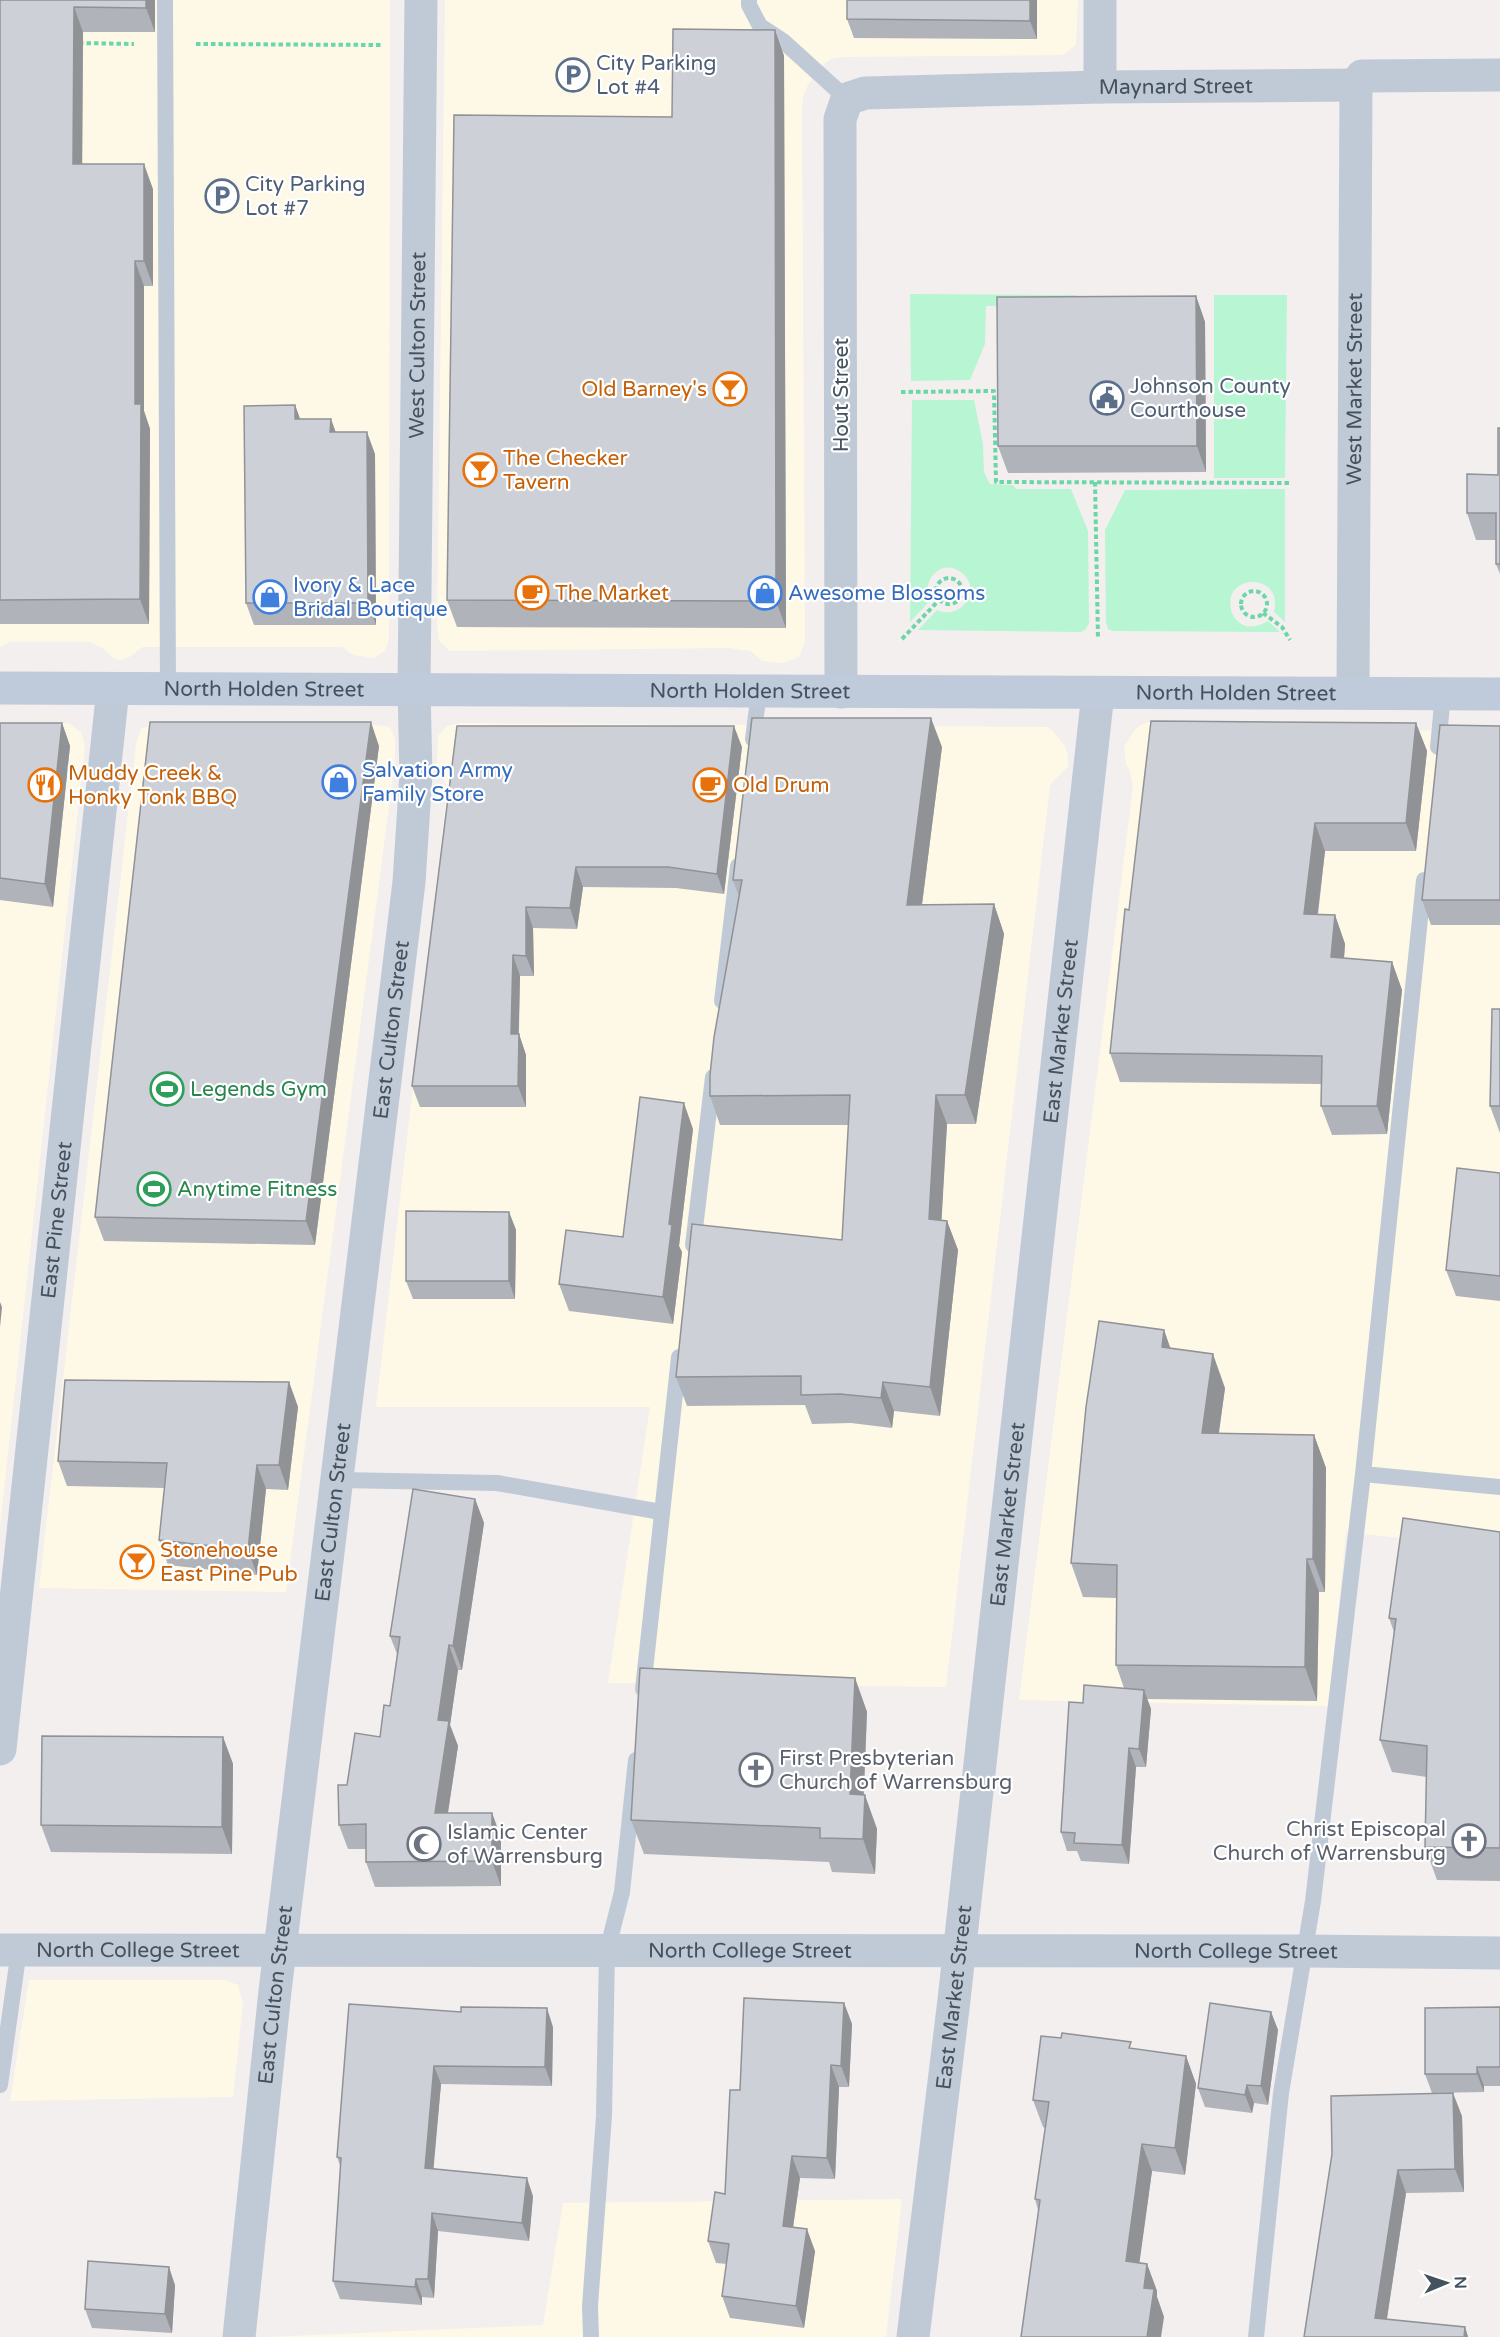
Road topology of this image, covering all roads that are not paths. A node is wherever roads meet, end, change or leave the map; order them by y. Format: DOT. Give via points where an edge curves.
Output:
graph roads {
  1 [pos="165,0"];
  2 [pos="421,0"];
  3 [pos="749,0"];
  4 [pos="1100,0"];
  5 [pos="1500,75"];
  6 [pos="1356,85"];
  7 [pos="1100,87"];
  8 [pos="848,99"];
  9 [pos="0,688"];
  10 [pos="113,689"];
  11 [pos="168,689"];
  12 [pos="414,689"];
  13 [pos="759,692"];
  14 [pos="841,692"];
  15 [pos="1098,693"];
  16 [pos="1353,693"];
  17 [pos="1443,694"];
  18 [pos="1500,694"];
  19 [pos="752,753"];
  20 [pos="1436,766"];
  21 [pos="740,848"];
  22 [pos="1426,861"];
  23 [pos="720,1014"];
  24 [pos="715,1061"];
  25 [pos="690,1263"];
  26 [pos="681,1346"];
  27 [pos="1363,1474"];
  28 [pos="339,1480"];
  29 [pos="1500,1487"];
  30 [pos="661,1512"];
  31 [pos="641,1702"];
  32 [pos="638,1738"];
  33 [pos="0,1749"];
  34 [pos="9,1950"];
  35 [pos="281,1950"];
  36 [pos="607,1951"];
  37 [pos="959,1951"];
  38 [pos="1305,1951"];
  39 [pos="1500,1953"];
  40 [pos="0,2085"];
  41 [pos="239,2337"];
  42 [pos="591,2337"];
  43 [pos="913,2337"];
  44 [pos="1256,2337"];
  1 -- 11 [label="lane"];
  2 -- 12 [label="street, West Culton Street"];
  3 -- 8 [label="lane" via="760,26 783,41"];
  4 -- 7 [label="street"];
  5 -- 6 [label="street, Maynard Street" via="1362,76"];
  6 -- 7 [label="street, Maynard Street"];
  6 -- 16 [label="street, West Market Street"];
  7 -- 8 [label="street, Maynard Street" via="865,93"];
  8 -- 14 [label="street, Hout Street" via="840,118"];
  9 -- 10 [label="main road, North Holden Street"];
  10 -- 11 [label="main road, North Holden Street"];
  10 -- 33 [label="street, East Pine Street"];
  11 -- 12 [label="main road, North Holden Street"];
  12 -- 13 [label="main road, North Holden Street"];
  12 -- 28 [label="street, East Culton Street" via="416,774 409,882"];
  13 -- 14 [label="main road, North Holden Street"];
  13 -- 19 [label="lane"];
  14 -- 15 [label="main road, North Holden Street"];
  15 -- 16 [label="main road, North Holden Street"];
  15 -- 37 [label="street, East Market Street"];
  16 -- 17 [label="main road, North Holden Street"];
  17 -- 18 [label="main road, North Holden Street"];
  17 -- 20 [label="lane"];
  21 -- 23 [label="lane"];
  22 -- 27 [label="lane"];
  24 -- 25 [label="lane"];
  26 -- 30 [label="lane"];
  27 -- 29 [label="lane"];
  27 -- 38 [label="lane"];
  28 -- 30 [label="lane" via="497,1483"];
  28 -- 35 [label="street, East Culton Street"];
  30 -- 31 [label="lane"];
  32 -- 36 [label="lane" via="622,1892"];
  34 -- 35 [label="street, North College Street"];
  34 -- 40 [label="lane"];
  35 -- 36 [label="street, North College Street"];
  35 -- 41 [label="street, East Culton Street"];
  36 -- 37 [label="street, North College Street"];
  36 -- 42 [label="lane" via="604,2116"];
  37 -- 38 [label="street, North College Street"];
  37 -- 43 [label="street, East Market Street"];
  38 -- 39 [label="street, North College Street"];
  38 -- 44 [label="lane" via="1281,2093"];
}
